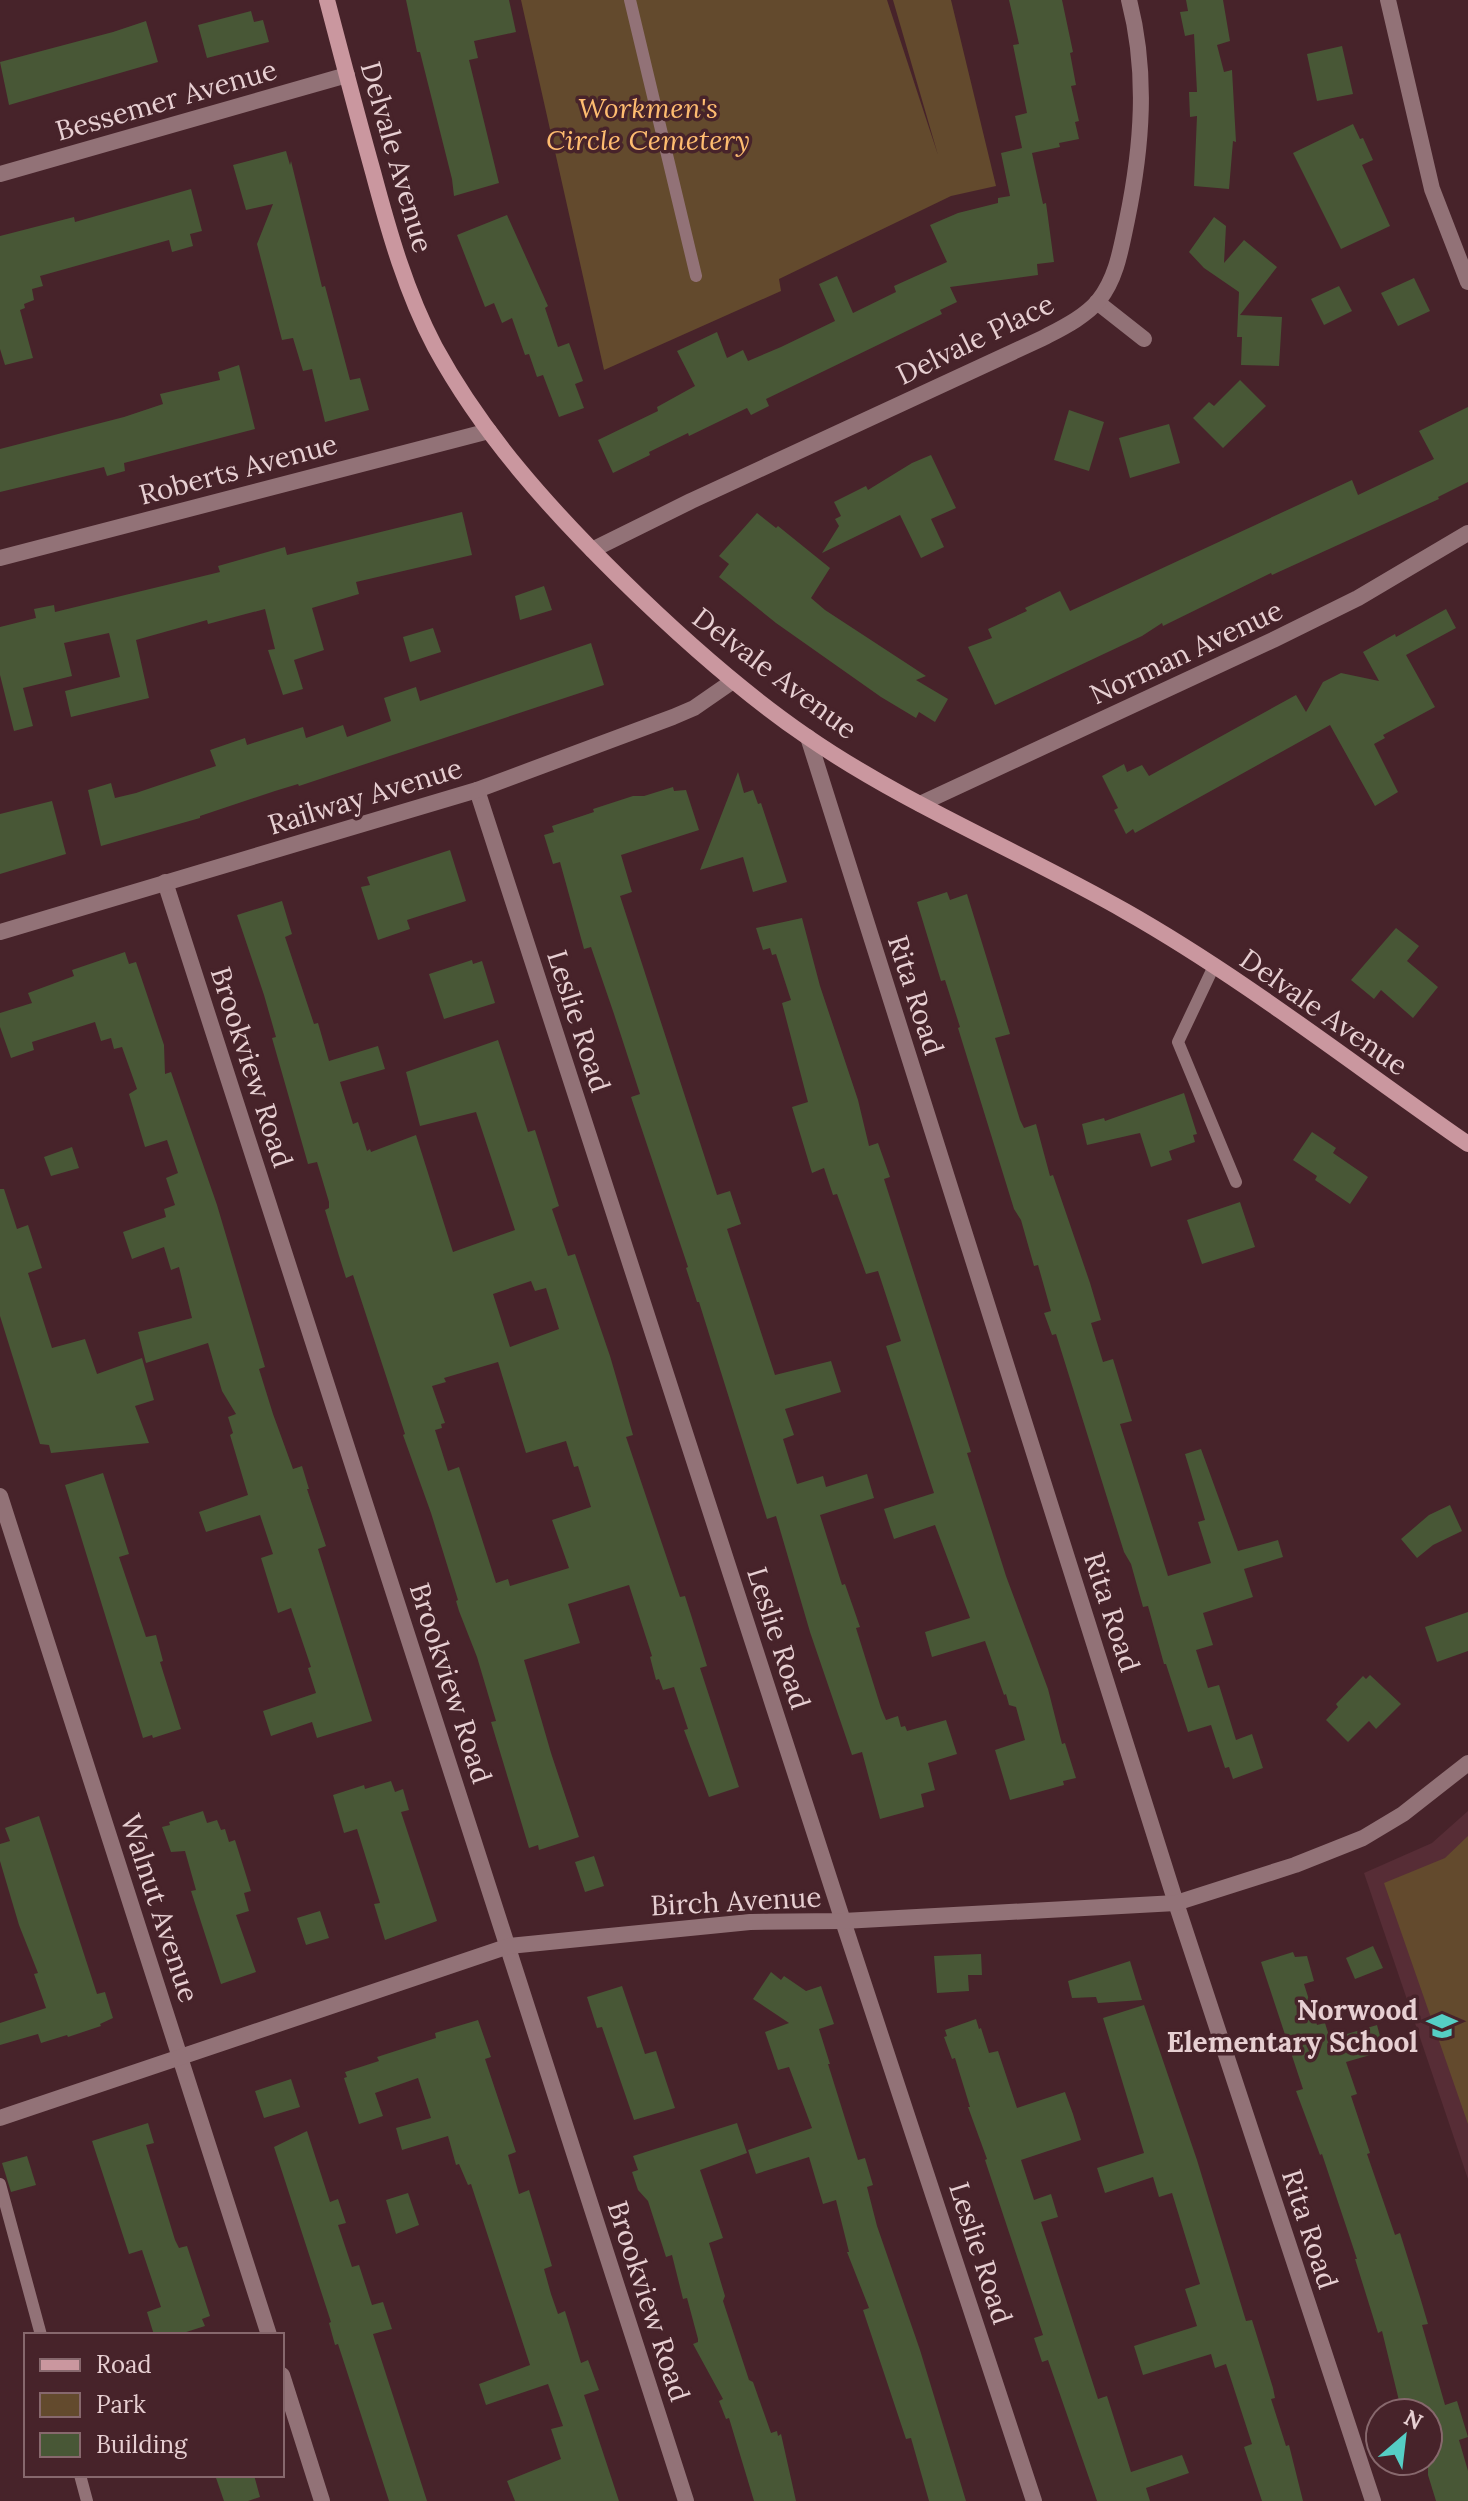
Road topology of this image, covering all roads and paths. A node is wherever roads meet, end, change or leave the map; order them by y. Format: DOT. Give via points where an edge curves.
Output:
graph roads {
  1 [pos="327,0"];
  2 [pos="630,0"];
  3 [pos="1129,0"];
  4 [pos="1388,0"];
  5 [pos="347,75"];
  6 [pos="0,174"];
  7 [pos="696,276"];
  8 [pos="1468,282"];
  9 [pos="1097,302"];
  10 [pos="1144,339"];
  11 [pos="489,431"];
  12 [pos="1468,533"];
  13 [pos="592,550"];
  14 [pos="0,558"];
  15 [pos="733,681"];
  16 [pos="808,737"];
  17 [pos="477,790"];
  18 [pos="920,804"];
  19 [pos="165,882"];
  20 [pos="0,932"];
  21 [pos="1214,966"];
  22 [pos="1468,1144"];
  23 [pos="1236,1182"];
  24 [pos="0,1496"];
  25 [pos="1468,1763"];
  26 [pos="1176,1903"];
  27 [pos="843,1921"];
  28 [pos="509,1946"];
  29 [pos="181,2058"];
  30 [pos="0,2118"];
  31 [pos="0,2184"];
  32 [pos="40,2333"];
  33 [pos="268,2333"];
  34 [pos="284,2381"];
  35 [pos="81,2477"];
  36 [pos="87,2501"];
  37 [pos="322,2501"];
  38 [pos="686,2501"];
  39 [pos="1034,2501"];
  40 [pos="1373,2501"];
  1 -- 5 [label="street, Delvale Avenue"];
  2 -- 7 [label="lane"];
  3 -- 9 [label="street, Delvale Place" via="1139,50 1139,138 1123,240 1113,279"];
  4 -- 8 [label="street" via="1432,189"];
  5 -- 6 [label="street, Bessemer Avenue"];
  5 -- 11 [label="street, Delvale Avenue" via="406,281 436,347"];
  9 -- 10 [label="street"];
  9 -- 13 [label="street, Delvale Place" via="1043,338"];
  11 -- 13 [label="street, Delvale Avenue"];
  11 -- 14 [label="street, Roberts Avenue"];
  12 -- 18 [label="street, Norman Avenue" via="1358,598"];
  13 -- 15 [label="street, Delvale Avenue"];
  15 -- 16 [label="street, Delvale Avenue"];
  15 -- 17 [label="street, Railway Avenue" via="673,717"];
  16 -- 18 [label="street, Delvale Avenue"];
  16 -- 26 [label="street, Rita Road"];
  17 -- 19 [label="street, Railway Avenue"];
  17 -- 27 [label="street, Leslie Road"];
  18 -- 21 [label="street, Delvale Avenue" via="1125,911"];
  19 -- 20 [label="street, Railway Avenue"];
  19 -- 28 [label="street, Brookview Road"];
  21 -- 22 [label="street, Delvale Avenue"];
  21 -- 23 [label="lane" via="1178,1042"];
  24 -- 29 [label="street, Walnut Avenue"];
  25 -- 26 [label="street, Birch Avenue" via="1363,1838"];
  26 -- 27 [label="street, Birch Avenue"];
  26 -- 40 [label="street, Rita Road"];
  27 -- 28 [label="street, Birch Avenue" via="750,1922"];
  27 -- 39 [label="street, Leslie Road"];
  28 -- 29 [label="street, Birch Avenue"];
  28 -- 38 [label="street, Brookview Road"];
  29 -- 30 [label="street, Birch Avenue"];
  29 -- 33 [label="street, Walnut Avenue"];
  31 -- 32 [label="lane"];
  34 -- 37 [label="street"];
  35 -- 36 [label="lane"];
}
